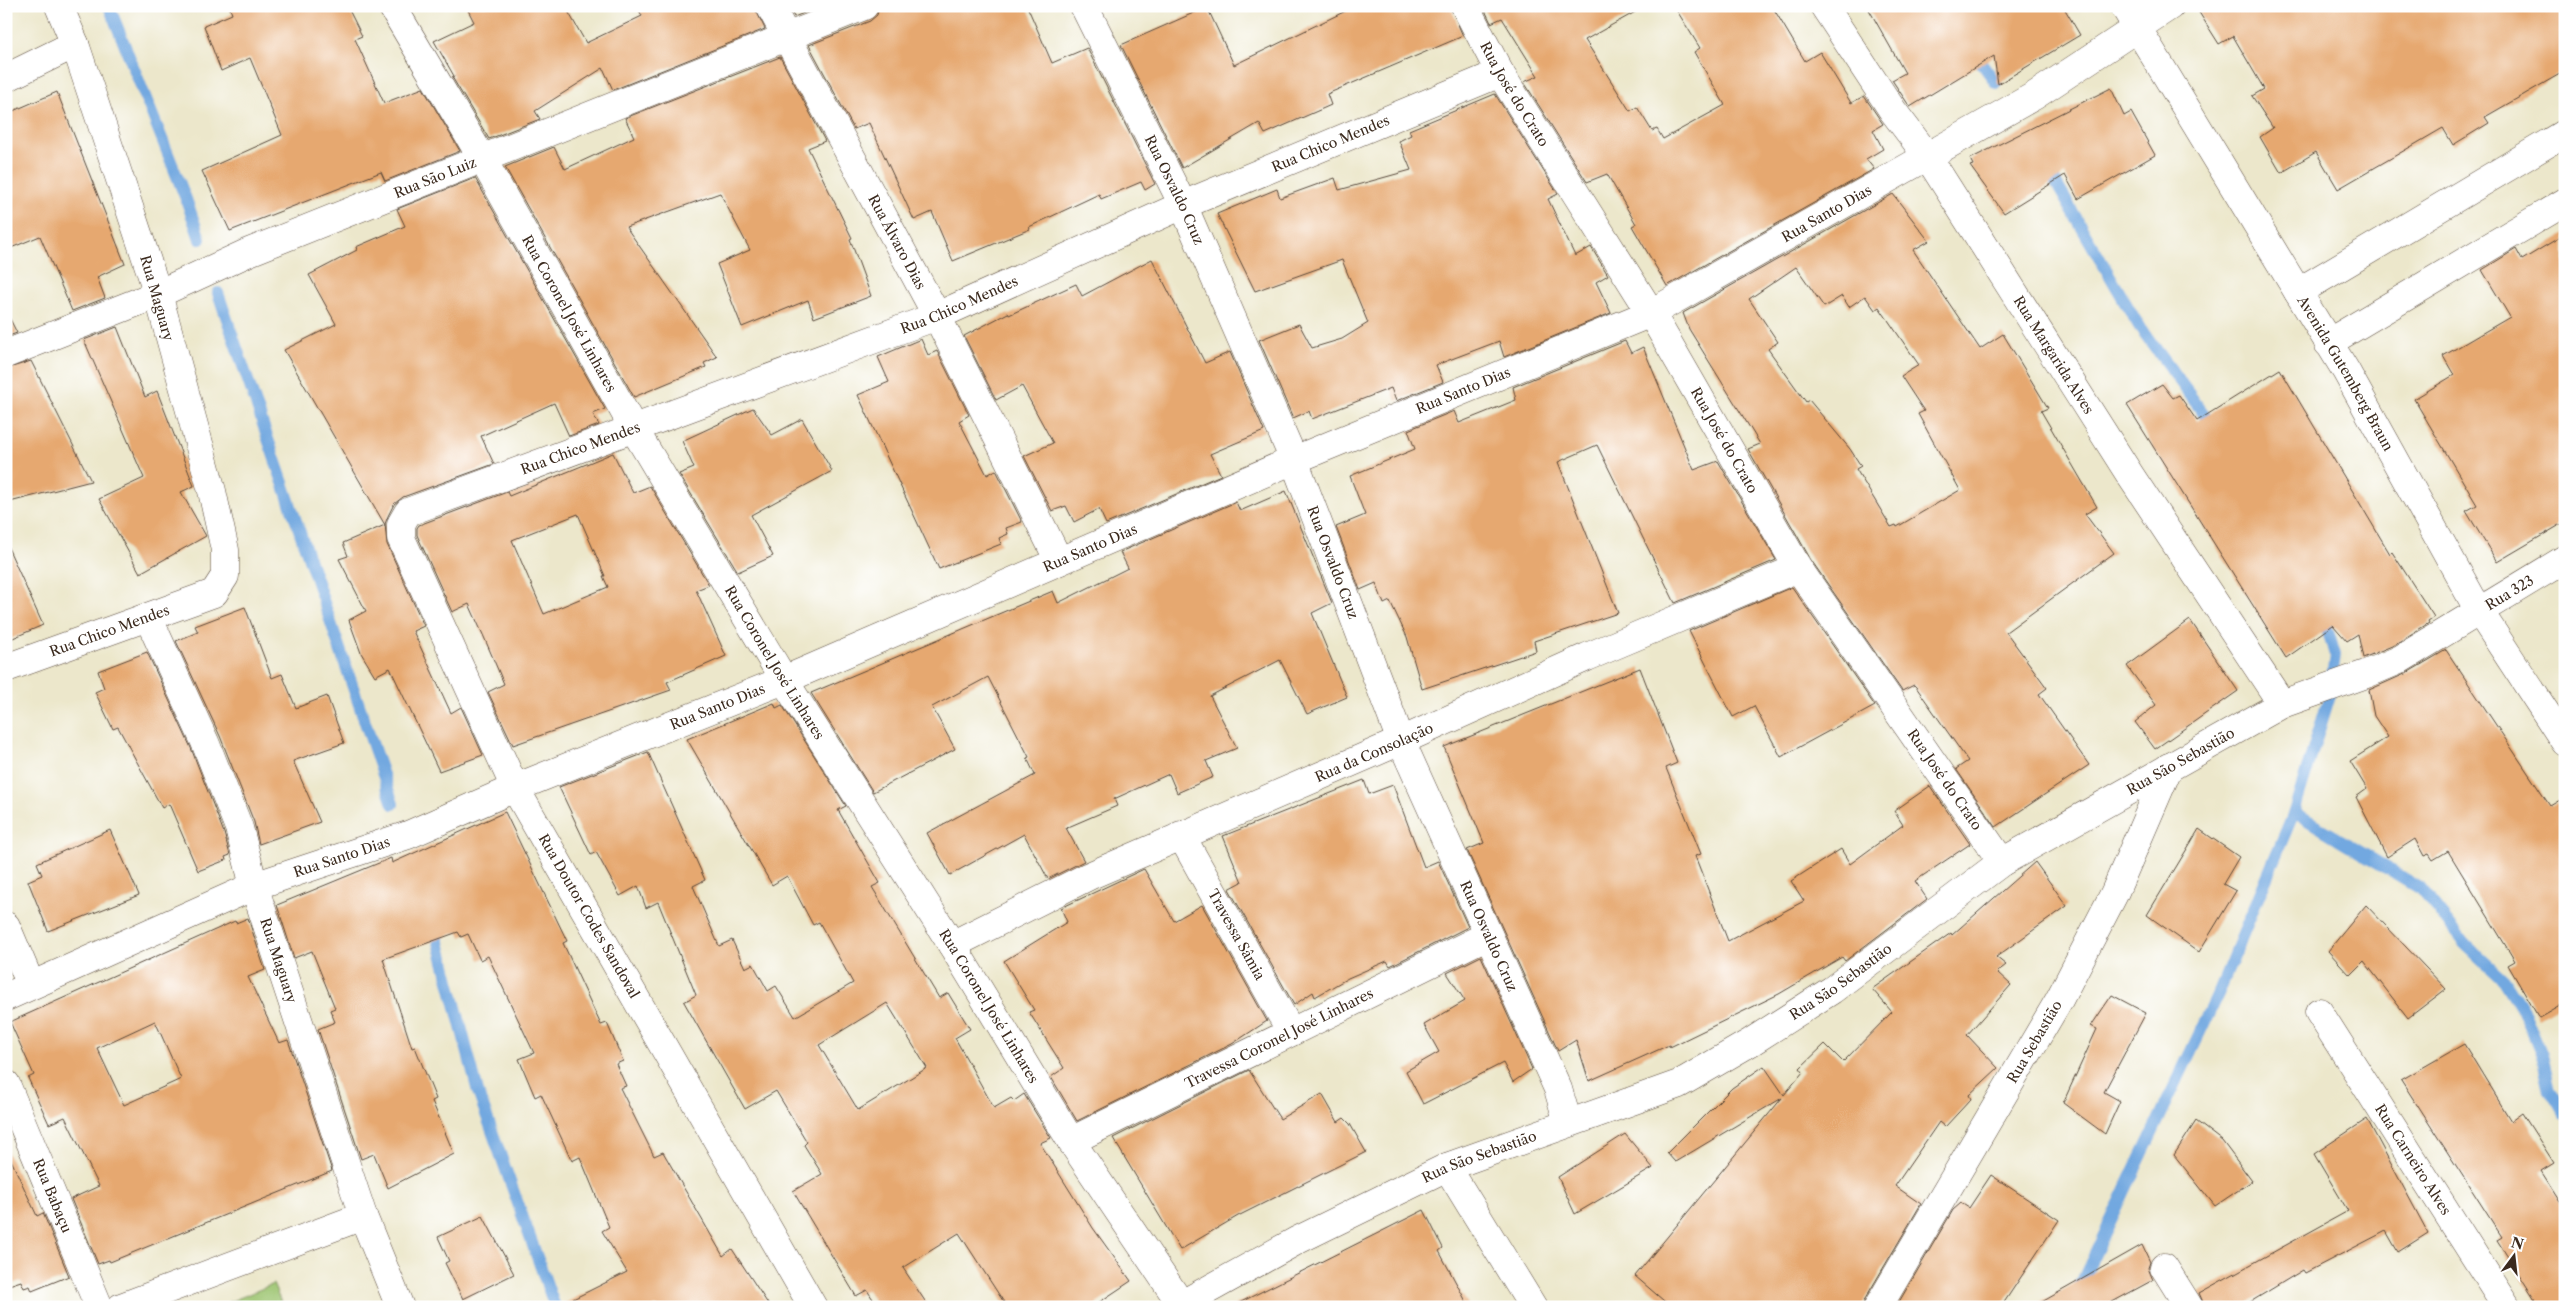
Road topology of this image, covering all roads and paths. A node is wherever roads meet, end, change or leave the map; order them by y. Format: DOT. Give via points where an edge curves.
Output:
graph roads {
  1 [pos="59,6"];
  2 [pos="392,6"];
  3 [pos="770,6"];
  4 [pos="864,6"];
  5 [pos="1084,6"];
  6 [pos="1465,6"];
  7 [pos="1824,6"];
  8 [pos="2170,6"];
  9 [pos="2130,17"];
  10 [pos="786,38"];
  11 [pos="75,44"];
  12 [pos="1500,73"];
  13 [pos="6,78"];
  14 [pos="2565,133"];
  15 [pos="1928,157"];
  16 [pos="483,160"];
  17 [pos="2565,202"];
  18 [pos="1184,205"];
  19 [pos="2298,292"];
  20 [pos="158,294"];
  21 [pos="1651,313"];
  22 [pos="937,316"];
  23 [pos="2328,343"];
  24 [pos="6,354"];
  25 [pos="634,429"];
  26 [pos="1294,460"];
  27 [pos="408,512"];
  28 [pos="2565,559"];
  29 [pos="1059,561"];
  30 [pos="1798,568"];
  31 [pos="214,593"];
  32 [pos="2479,611"];
  33 [pos="149,619"];
  34 [pos="6,668"];
  35 [pos="784,680"];
  36 [pos="2282,704"];
  37 [pos="1401,741"];
  38 [pos="2565,742"];
  39 [pos="2169,767"];
  40 [pos="515,788"];
  41 [pos="1181,835"];
  42 [pos="2002,862"];
  43 [pos="254,886"];
  44 [pos="6,926"];
  45 [pos="1488,935"];
  46 [pos="952,945"];
  47 [pos="31,985"];
  48 [pos="6,996"];
  49 [pos="2319,1012"];
  50 [pos="1291,1032"];
  51 [pos="6,1084"];
  52 [pos="1568,1124"];
  53 [pos="1071,1141"];
  54 [pos="1447,1167"];
  55 [pos="362,1216"];
  56 [pos="2164,1268"];
  57 [pos="1179,1306"];
  58 [pos="99,1307"];
  59 [pos="121,1307"];
  60 [pos="400,1307"];
  61 [pos="813,1307"];
  62 [pos="1533,1307"];
  63 [pos="1878,1307"];
  64 [pos="2189,1307"];
  65 [pos="2507,1307"];
  1 -- 11 [label="street, Rua Maguary"];
  2 -- 16 [label="street, Rua Coronel José Linhares"];
  3 -- 10 [label="street, Rua Álvaro Dias"];
  4 -- 10 [label="street, Rua São Luiz"];
  5 -- 18 [label="street, Rua Osvaldo Cruz"];
  6 -- 12 [label="street, Rua José do Crato"];
  7 -- 15 [label="street, Rua Margarida Alves"];
  8 -- 9 [label="street, Rua Santo Dias"];
  9 -- 15 [label="street, Rua Santo Dias" via="2034,96"];
  9 -- 19 [label="street, Avenida Gutemberg Braun"];
  10 -- 16 [label="street, Rua São Luiz"];
  10 -- 22 [label="street, Rua Álvaro Dias"];
  11 -- 13 [label="street"];
  11 -- 20 [label="street, Rua Maguary"];
  12 -- 18 [label="street, Rua Chico Mendes"];
  12 -- 21 [label="street, Rua José do Crato"];
  14 -- 19 [label="street"];
  15 -- 21 [label="street, Rua Santo Dias"];
  15 -- 36 [label="street, Rua Margarida Alves" via="2130,474"];
  16 -- 20 [label="street, Rua São Luiz" via="249,252"];
  16 -- 25 [label="street, Rua Coronel José Linhares"];
  17 -- 23 [label="street"];
  18 -- 22 [label="street, Rua Chico Mendes"];
  18 -- 26 [label="street, Rua Osvaldo Cruz"];
  19 -- 23 [label="street, Avenida Gutemberg Braun"];
  20 -- 24 [label="street, Rua São Luiz"];
  20 -- 31 [label="street, Rua Maguary" via="225,550 225,576"];
  21 -- 26 [label="street, Rua Santo Dias"];
  21 -- 30 [label="street, Rua José do Crato"];
  22 -- 25 [label="street, Rua Chico Mendes"];
  22 -- 29 [label="street, Rua Álvaro Dias"];
  23 -- 32 [label="street, Avenida Gutemberg Braun"];
  25 -- 27 [label="street, Rua Chico Mendes"];
  25 -- 35 [label="street, Rua Coronel José Linhares"];
  26 -- 29 [label="street, Rua Santo Dias"];
  26 -- 37 [label="street, Rua Osvaldo Cruz"];
  27 -- 40 [label="street, Rua Doutor Codes Sandoval" via="400,524 401,538"];
  28 -- 32 [label="street, Rua 323"];
  29 -- 35 [label="street, Rua Santo Dias"];
  30 -- 37 [label="street, Rua da Consolação" via="1587,657"];
  30 -- 42 [label="street, Rua José do Crato"];
  31 -- 33 [label="street, Rua Chico Mendes"];
  32 -- 36 [label="street, Rua São Sebastião" via="2399,660"];
  32 -- 38 [label="street, Avenida Gutemberg Braun"];
  33 -- 34 [label="street, Rua Chico Mendes"];
  33 -- 43 [label="street, Rua Maguary" via="239,828"];
  35 -- 40 [label="street, Rua Santo Dias"];
  35 -- 46 [label="street, Rua Coronel José Linhares"];
  36 -- 39 [label="street, Rua São Sebastião"];
  37 -- 41 [label="street, Rua da Consolação"];
  37 -- 45 [label="street, Rua Osvaldo Cruz"];
  39 -- 42 [label="street, Rua São Sebastião"];
  39 -- 63 [label="street, Rua Sebastião" via="2114,894 2059,1000"];
  40 -- 43 [label="street, Rua Santo Dias" via="408,835"];
  40 -- 61 [label="street, Rua Doutor Codes Sandoval"];
  41 -- 46 [label="street, Rua da Consolação" via="1089,876"];
  41 -- 50 [label="street, Travessa Sâmia"];
  42 -- 52 [label="street, Rua São Sebastião" via="1832,990 1751,1042 1679,1084"];
  43 -- 47 [label="street, Rua Santo Dias"];
  43 -- 55 [label="street, Rua Maguary"];
  44 -- 47 [label="street"];
  45 -- 50 [label="street, Travessa Coronel José Linhares"];
  45 -- 52 [label="street, Rua Osvaldo Cruz" via="1558,1089"];
  46 -- 53 [label="street, Rua Coronel José Linhares"];
  47 -- 48 [label="street, Rua Santo Dias"];
  49 -- 65 [label="street, Rua Carneiro Alves"];
  50 -- 53 [label="street, Travessa Coronel José Linhares"];
  51 -- 58 [label="street, Rua Babaçu"];
  52 -- 54 [label="street, Rua São Sebastião"];
  53 -- 57 [label="street, Rua Coronel José Linhares"];
  54 -- 57 [label="street, Rua São Sebastião" via="1298,1240"];
  54 -- 62 [label="street"];
  55 -- 59 [label="street"];
  55 -- 60 [label="street, Rua Maguary"];
  56 -- 64 [label="street"];
}
